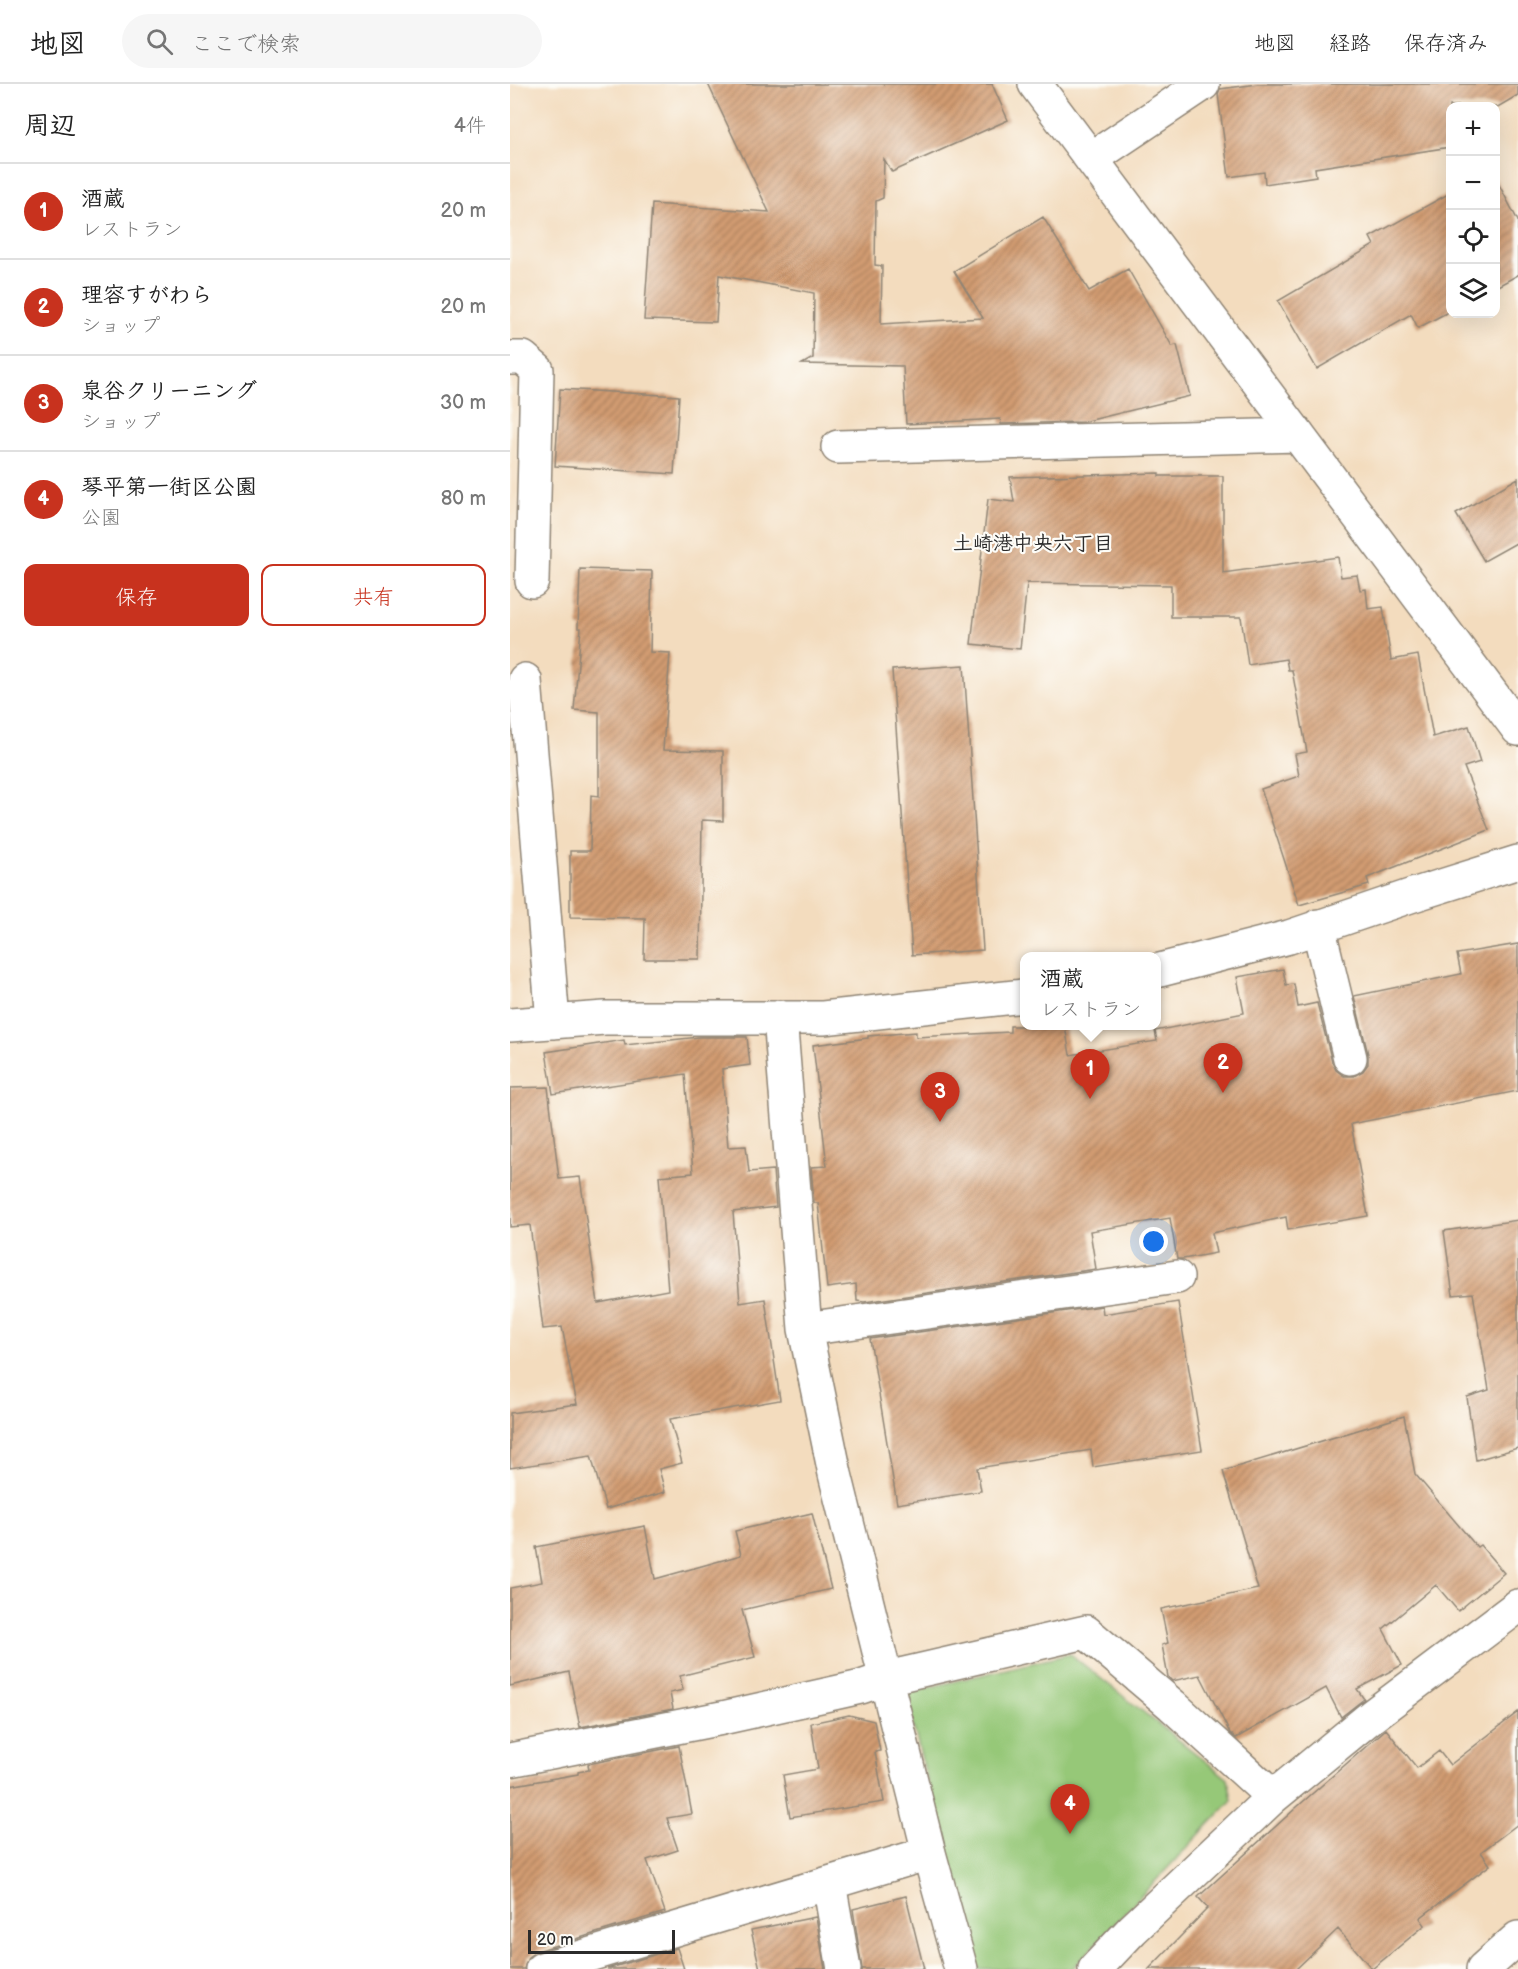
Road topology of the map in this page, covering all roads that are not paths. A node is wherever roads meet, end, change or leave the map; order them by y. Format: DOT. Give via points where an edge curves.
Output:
graph roads {
  1 [pos="1035,84"];
  2 [pos="1203,84"];
  3 [pos="1091,159"];
  4 [pos="510,358"];
  5 [pos="1298,435"];
  6 [pos="838,447"];
  7 [pos="532,581"];
  8 [pos="525,680"];
  9 [pos="1518,729"];
  10 [pos="1518,862"];
  11 [pos="1318,926"];
  12 [pos="1161,970"];
  13 [pos="1020,996"];
  14 [pos="780,1017"];
  15 [pos="553,1022"];
  16 [pos="510,1025"];
  17 [pos="1350,1058"];
  18 [pos="1177,1277"];
  19 [pos="805,1329"];
  20 [pos="1518,1606"];
  21 [pos="887,1678"];
  22 [pos="510,1760"];
  23 [pos="1273,1797"];
  24 [pos="930,1853"];
  25 [pos="829,1883"];
  26 [pos="1518,1938"];
  27 [pos="542,1969"];
  28 [pos="844,1969"];
  29 [pos="962,1969"];
  30 [pos="1095,1969"];
  31 [pos="1483,1969"];
  1 -- 3 [label="street"];
  2 -- 3 [label="street"];
  3 -- 5 [label="street"];
  4 -- 7 [label="street" via="523,358 537,370"];
  5 -- 6 [label="street"];
  5 -- 9 [label="street"];
  8 -- 15 [label="street"];
  10 -- 11 [label="street"];
  11 -- 12 [label="street"];
  11 -- 17 [label="street"];
  13 -- 14 [label="street" via="823,1018"];
  14 -- 15 [label="street"];
  14 -- 19 [label="street"];
  15 -- 16 [label="street"];
  18 -- 19 [label="street"];
  19 -- 21 [label="street" via="835,1474"];
  20 -- 23 [label="street" via="1372,1716"];
  21 -- 22 [label="street" via="722,1718"];
  21 -- 23 [label="street" via="1086,1632"];
  21 -- 24 [label="street"];
  23 -- 30 [label="street"];
  24 -- 25 [label="street"];
  24 -- 29 [label="street"];
  25 -- 27 [label="street"];
  25 -- 28 [label="street"];
  26 -- 31 [label="street"];
}
